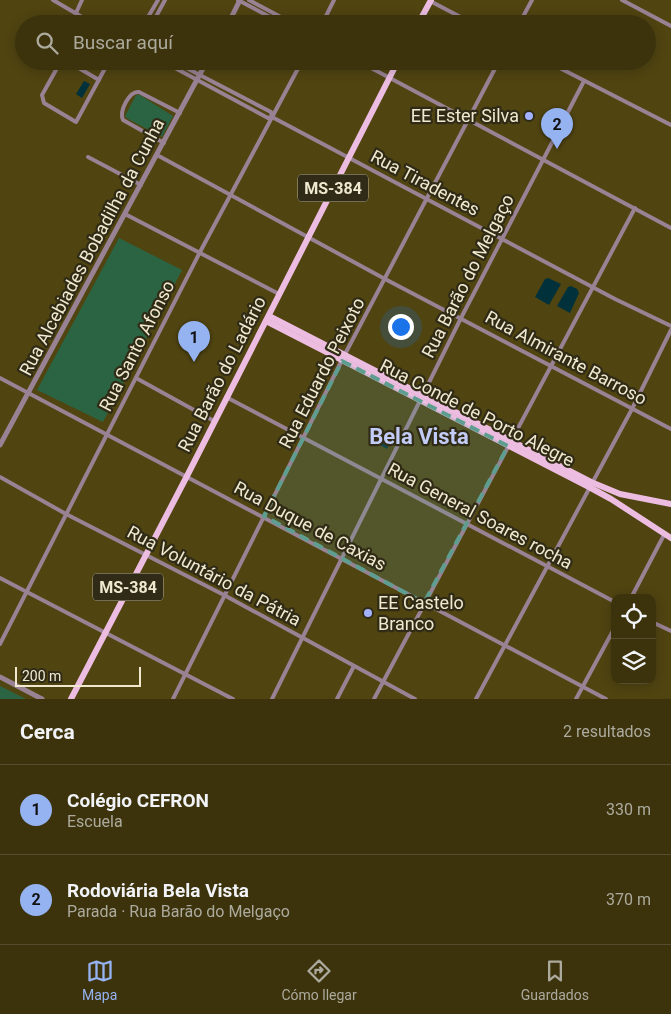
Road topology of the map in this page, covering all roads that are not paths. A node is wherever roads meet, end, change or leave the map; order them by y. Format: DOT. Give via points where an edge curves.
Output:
graph roads {
  1 [pos="53,0"];
  2 [pos="82,0"];
  3 [pos="158,0"];
  4 [pos="165,0"];
  5 [pos="239,0"];
  6 [pos="249,0"];
  7 [pos="334,0"];
  8 [pos="430,0"];
  9 [pos="532,0"];
  10 [pos="622,0"];
  11 [pos="76,12"];
  12 [pos="80,15"];
  13 [pos="149,15"];
  14 [pos="157,15"];
  15 [pos="232,15"];
  16 [pos="266,15"];
  17 [pos="277,15"];
  18 [pos="326,15"];
  19 [pos="422,15"];
  20 [pos="458,15"];
  21 [pos="524,15"];
  22 [pos="650,15"];
  23 [pos="656,18"];
  24 [pos="671,26"];
  25 [pos="56,70"];
  26 [pos="82,70"];
  27 [pos="104,70"];
  28 [pos="181,70"];
  29 [pos="186,70"];
  30 [pos="202,70"];
  31 [pos="297,70"];
  32 [pos="374,70"];
  33 [pos="394,70"];
  34 [pos="494,70"];
  35 [pos="563,70"];
  36 [pos="198,78"];
  37 [pos="389,79"];
  38 [pos="99,80"];
  39 [pos="584,81"];
  40 [pos="180,113"];
  41 [pos="272,117"];
  42 [pos="468,120"];
  43 [pos="671,125"];
  44 [pos="164,143"];
  45 [pos="157,155"];
  46 [pos="88,157"];
  47 [pos="349,158"];
  48 [pos="543,159"];
  49 [pos="141,185"];
  50 [pos="231,196"];
  51 [pos="428,200"];
  52 [pos="635,208"];
  53 [pos="125,214"];
  54 [pos="671,228"];
  55 [pos="308,237"];
  56 [pos="503,239"];
  57 [pos="200,252"];
  58 [pos="385,278"];
  59 [pos="592,286"];
  60 [pos="279,294"];
  61 [pos="461,318"];
  62 [pos="267,319"];
  63 [pos="671,328"];
  64 [pos="343,358"];
  65 [pos="550,366"];
  66 [pos="0,378"];
  67 [pos="136,378"];
  68 [pos="29,393"];
  69 [pos="226,397"];
  70 [pos="422,398"];
  71 [pos="632,409"];
  72 [pos="214,421"];
  73 [pos="671,429"];
  74 [pos="108,434"];
  75 [pos="304,438"];
  76 [pos="510,444"];
  77 [pos="0,445"];
  78 [pos="187,476"];
  79 [pos="0,477"];
  80 [pos="382,480"];
  81 [pos="590,484"];
  82 [pos="671,504"];
  83 [pos="66,514"];
  84 [pos="264,516"];
  85 [pos="466,525"];
  86 [pos="665,533"];
  87 [pos="671,538"];
  88 [pos="145,554"];
  89 [pos="342,559"];
  90 [pos="547,567"];
  91 [pos="0,578"];
  92 [pos="26,592"];
  93 [pos="633,594"];
  94 [pos="224,595"];
  95 [pos="611,600"];
  96 [pos="424,603"];
  97 [pos="656,624"];
  98 [pos="671,631"];
  99 [pos="105,633"];
  100 [pos="611,635"];
  101 [pos="302,638"];
  102 [pos="0,644"];
  103 [pos="504,646"];
  104 [pos="354,666"];
  105 [pos="185,674"];
  106 [pos="0,678"];
  107 [pos="383,682"];
  108 [pos="583,687"];
  109 [pos="42,699"];
  110 [pos="71,699"];
  111 [pos="173,699"];
  112 [pos="233,699"];
  113 [pos="272,699"];
  114 [pos="336,699"];
  115 [pos="374,699"];
  116 [pos="415,699"];
  117 [pos="476,699"];
  118 [pos="576,699"];
  119 [pos="606,699"];
  1 -- 11 [label="street"];
  2 -- 11 [label="street"];
  3 -- 13 [label="street"];
  4 -- 14 [label="street"];
  5 -- 15 [label="street"];
  5 -- 16 [label="street"];
  6 -- 17 [label="street"];
  7 -- 18 [label="street"];
  8 -- 19 [label="main road"];
  8 -- 20 [label="street"];
  9 -- 21 [label="street"];
  10 -- 22 [label="street"];
  11 -- 12 [label="street"];
  23 -- 24 [label="street"];
  25 -- 38 [label="street" via="42,98 44,103 76,122"];
  26 -- 38 [label="street"];
  27 -- 38 [label="street"];
  28 -- 36 [label="street, Rua Tiradentes"];
  29 -- 36 [label="street, Rua Tiradentes"];
  30 -- 36 [label="street, Rua Alcebiades Bobadilha da Cunha"];
  31 -- 41 [label="street, Rua Santo Afonso"];
  32 -- 37 [label="street"];
  33 -- 37 [label="main road, Rua Barão do Ladário / MS-384"];
  34 -- 42 [label="street, Rua Eduardo Peixoto"];
  35 -- 39 [label="street"];
  36 -- 40 [label="street, Rua Alcebiades Bobadilha da Cunha"];
  36 -- 41 [label="street, Rua Tiradentes" via="268,118"];
  37 -- 42 [label="street"];
  37 -- 47 [label="main road, Rua Barão do Ladário / MS-384"];
  39 -- 43 [label="street"];
  39 -- 48 [label="street, Rua Barão do Melgaço"];
  40 -- 44 [label="street, Rua Alcebiades Bobadilha da Cunha"];
  40 -- 44 [label="street" via="140,92 131,94 122,112 123,120"];
  41 -- 47 [label="street, Rua Tiradentes"];
  41 -- 50 [label="street, Rua Santo Afonso"];
  42 -- 48 [label="street"];
  42 -- 51 [label="street, Rua Eduardo Peixoto"];
  44 -- 45 [label="street, Rua Alcebiades Bobadilha da Cunha"];
  45 -- 49 [label="street, Rua Alcebiades Bobadilha da Cunha"];
  45 -- 50 [label="street, Rua Almirante Barroso"];
  46 -- 49 [label="street"];
  47 -- 51 [label="street, Rua Tiradentes"];
  47 -- 55 [label="main road, Rua Barão do Ladário / MS-384"];
  48 -- 52 [label="street"];
  48 -- 56 [label="street, Rua Barão do Melgaço"];
  49 -- 53 [label="street, Rua Alcebiades Bobadilha da Cunha"];
  50 -- 55 [label="street, Rua Almirante Barroso"];
  50 -- 57 [label="street, Rua Santo Afonso"];
  51 -- 56 [label="street, Rua Tiradentes"];
  51 -- 58 [label="street, Rua Eduardo Peixoto"];
  52 -- 54 [label="street"];
  52 -- 59 [label="street"];
  53 -- 57 [label="street"];
  53 -- 68 [label="street, Rua Alcebiades Bobadilha da Cunha"];
  55 -- 58 [label="street, Rua Almirante Barroso"];
  55 -- 60 [label="main road, Rua Barão do Ladário / MS-384"];
  56 -- 59 [label="street, Rua Tiradentes"];
  56 -- 61 [label="street, Rua Barão do Melgaço"];
  57 -- 60 [label="street"];
  57 -- 67 [label="street, Rua Santo Afonso"];
  58 -- 61 [label="street, Rua Almirante Barroso"];
  58 -- 64 [label="street, Rua Eduardo Peixoto"];
  59 -- 63 [label="street, Rua Tiradentes"];
  59 -- 65 [label="street"];
  60 -- 62 [label="main road, Rua Barão do Ladário / MS-384"];
  61 -- 65 [label="street, Rua Almirante Barroso"];
  61 -- 70 [label="street, Rua Barão do Melgaço"];
  62 -- 64 [label="main road, Rua Conde de Porto Alegre"];
  62 -- 69 [label="main road, Rua Barão do Ladário / MS-384"];
  63 -- 71 [label="street"];
  64 -- 70 [label="main road, Rua Conde de Porto Alegre"];
  64 -- 75 [label="street, Rua Eduardo Peixoto"];
  65 -- 71 [label="street, Rua Almirante Barroso"];
  65 -- 76 [label="street"];
  66 -- 68 [label="street, Rua Duque de Caxias"];
  67 -- 72 [label="street"];
  67 -- 74 [label="street, Rua Santo Afonso"];
  68 -- 74 [label="street, Rua Duque de Caxias"];
  68 -- 77 [label="street, Rua Alcebiades Bobadilha da Cunha"];
  69 -- 72 [label="main road, Rua Barão do Ladário / MS-384"];
  69 -- 75 [label="street, Rua General Soares rocha"];
  70 -- 76 [label="main road, Rua Conde de Porto Alegre"];
  70 -- 80 [label="street, Rua Barão do Melgaço"];
  71 -- 73 [label="street, Rua Almirante Barroso"];
  71 -- 81 [label="street"];
  72 -- 78 [label="main road, Rua Barão do Ladário / MS-384"];
  74 -- 78 [label="street, Rua Duque de Caxias"];
  74 -- 83 [label="street, Rua Santo Afonso"];
  75 -- 80 [label="street, Rua General Soares rocha"];
  75 -- 84 [label="street, Rua Eduardo Peixoto"];
  76 -- 81 [label="main road, Rua Conde de Porto Alegre"];
  76 -- 85 [label="street"];
  78 -- 84 [label="street, Rua Duque de Caxias"];
  78 -- 88 [label="main road, Rua Barão do Ladário / MS-384"];
  79 -- 83 [label="street, Rua Voluntário da Pátria"];
  80 -- 85 [label="street, Rua General Soares rocha"];
  80 -- 89 [label="street, Rua Barão do Melgaço"];
  81 -- 82 [label="main road, Rua Conde de Porto Alegre" via="620,494"];
  81 -- 86 [label="main road, Rua Conde de Porto Alegre"];
  81 -- 90 [label="street"];
  83 -- 88 [label="street, Rua Voluntário da Pátria"];
  83 -- 92 [label="street, Rua Santo Afonso"];
  84 -- 89 [label="street, Rua Duque de Caxias"];
  84 -- 94 [label="street, Rua Eduardo Peixoto"];
  85 -- 90 [label="street, Rua General Soares rocha"];
  85 -- 96 [label="street"];
  86 -- 87 [label="main road, Rua Conde de Porto Alegre"];
  86 -- 93 [label="street"];
  88 -- 94 [label="street, Rua Voluntário da Pátria"];
  88 -- 99 [label="main road, Rua Barão do Ladário / MS-384"];
  89 -- 96 [label="street, Rua Duque de Caxias"];
  89 -- 101 [label="street, Rua Barão do Melgaço"];
  90 -- 95 [label="street, Rua General Soares rocha"];
  90 -- 103 [label="street"];
  91 -- 92 [label="street"];
  92 -- 99 [label="street"];
  92 -- 102 [label="street, Rua Santo Afonso"];
  94 -- 101 [label="street, Rua Voluntário da Pátria"];
  94 -- 105 [label="street, Rua Eduardo Peixoto"];
  96 -- 103 [label="street, Rua Duque de Caxias"];
  96 -- 107 [label="street"];
  97 -- 98 [label="street"];
  99 -- 105 [label="street"];
  99 -- 110 [label="main road, Rua Barão do Ladário / MS-384"];
  100 -- 108 [label="street"];
  101 -- 104 [label="street, Rua Voluntário da Pátria"];
  101 -- 113 [label="street, Rua Barão do Melgaço"];
  103 -- 108 [label="street, Rua Duque de Caxias"];
  103 -- 117 [label="street"];
  104 -- 107 [label="street, Rua Voluntário da Pátria"];
  104 -- 114 [label="street"];
  105 -- 111 [label="street, Rua Eduardo Peixoto"];
  105 -- 112 [label="street"];
  106 -- 109 [label="street"];
  107 -- 115 [label="street"];
  107 -- 116 [label="street, Rua Voluntário da Pátria"];
  108 -- 118 [label="street"];
  108 -- 119 [label="street, Rua Duque de Caxias"];
}
